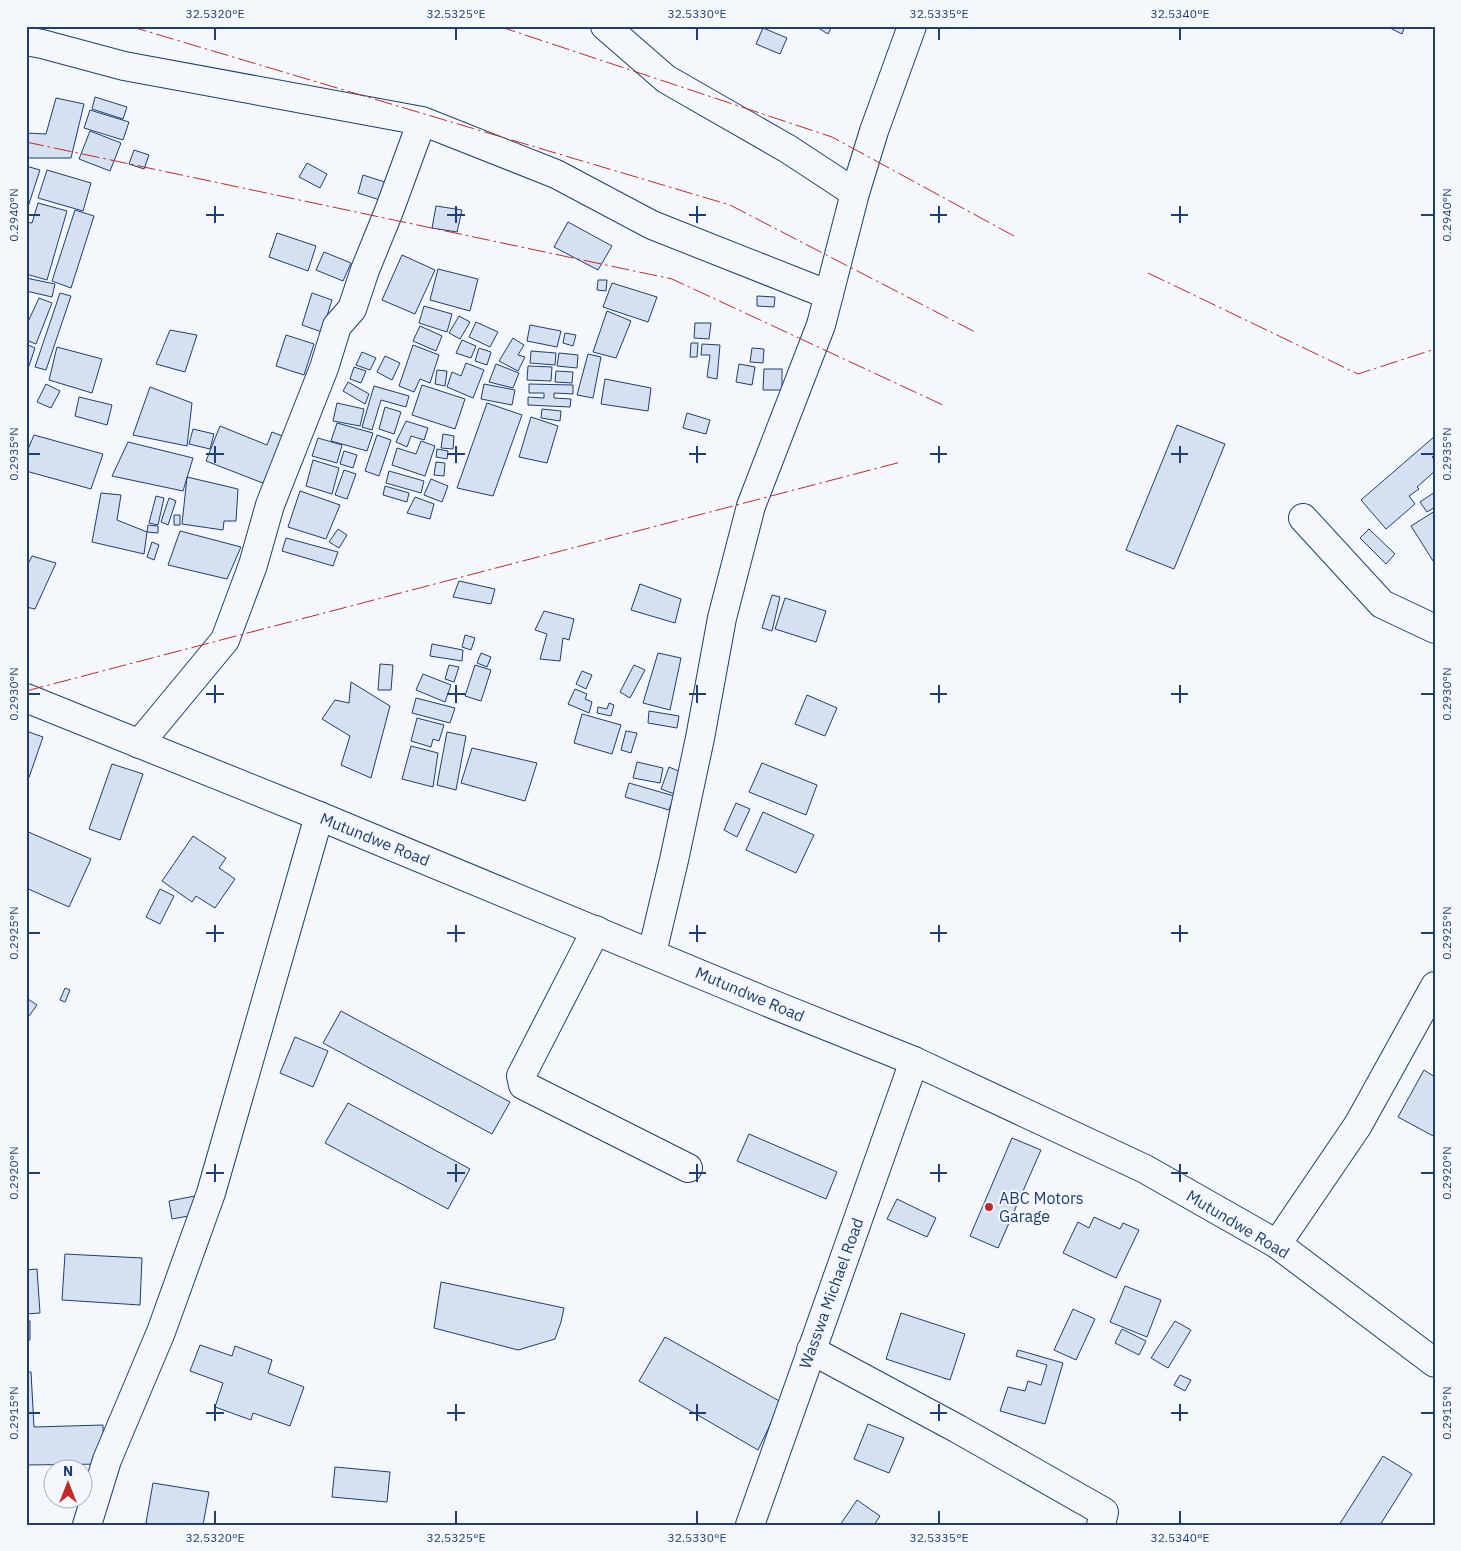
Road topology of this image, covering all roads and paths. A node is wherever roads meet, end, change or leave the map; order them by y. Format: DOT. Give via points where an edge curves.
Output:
graph roads {
  1 [pos="605,26"];
  2 [pos="912,26"];
  3 [pos="26,41"];
  4 [pos="422,121"];
  5 [pos="855,193"];
  6 [pos="829,295"];
  7 [pos="1303,518"];
  8 [pos="1435,629"];
  9 [pos="26,698"];
  10 [pos="139,744"];
  11 [pos="319,816"];
  12 [pos="596,930"];
  13 [pos="652,953"];
  14 [pos="1435,986"];
  15 [pos="914,1061"];
  16 [pos="688,1168"];
  17 [pos="1277,1244"];
  18 [pos="811,1350"];
  19 [pos="1435,1363"];
  20 [pos="88,1525"];
  21 [pos="750,1525"];
  22 [pos="1101,1525"];
  1 -- 5 [label="street" via="666,79 788,149"];
  2 -- 5 [label="street"];
  3 -- 4 [label="street" via="124,66"];
  4 -- 6 [label="street" via="556,174 652,225"];
  4 -- 10 [label="street" via="352,309 337,326 324,368 270,505 253,565 225,640"];
  5 -- 6 [label="street"];
  6 -- 13 [label="street" via="821,325 751,506 722,618 698,747"];
  7 -- 8 [label="street" via="1382,604"];
  9 -- 10 [label="street, Mutundwe Road"];
  10 -- 11 [label="street, Mutundwe Road"];
  11 -- 12 [label="street, Mutundwe Road"];
  11 -- 20 [label="street" via="211,1193 162,1332 107,1460"];
  12 -- 13 [label="street, Mutundwe Road"];
  12 -- 16 [label="street" via="521,1076 523,1085"];
  13 -- 15 [label="street, Mutundwe Road"];
  14 -- 17 [label="street" via="1358,1125"];
  15 -- 17 [label="street, Mutundwe Road" via="1145,1169"];
  15 -- 18 [label="street, Wasswa Michael Road"];
  17 -- 19 [label="street, Mutundwe Road"];
  18 -- 21 [label="street, Wasswa Michael Road"];
  18 -- 22 [label="street" via="1104,1512"];
}
